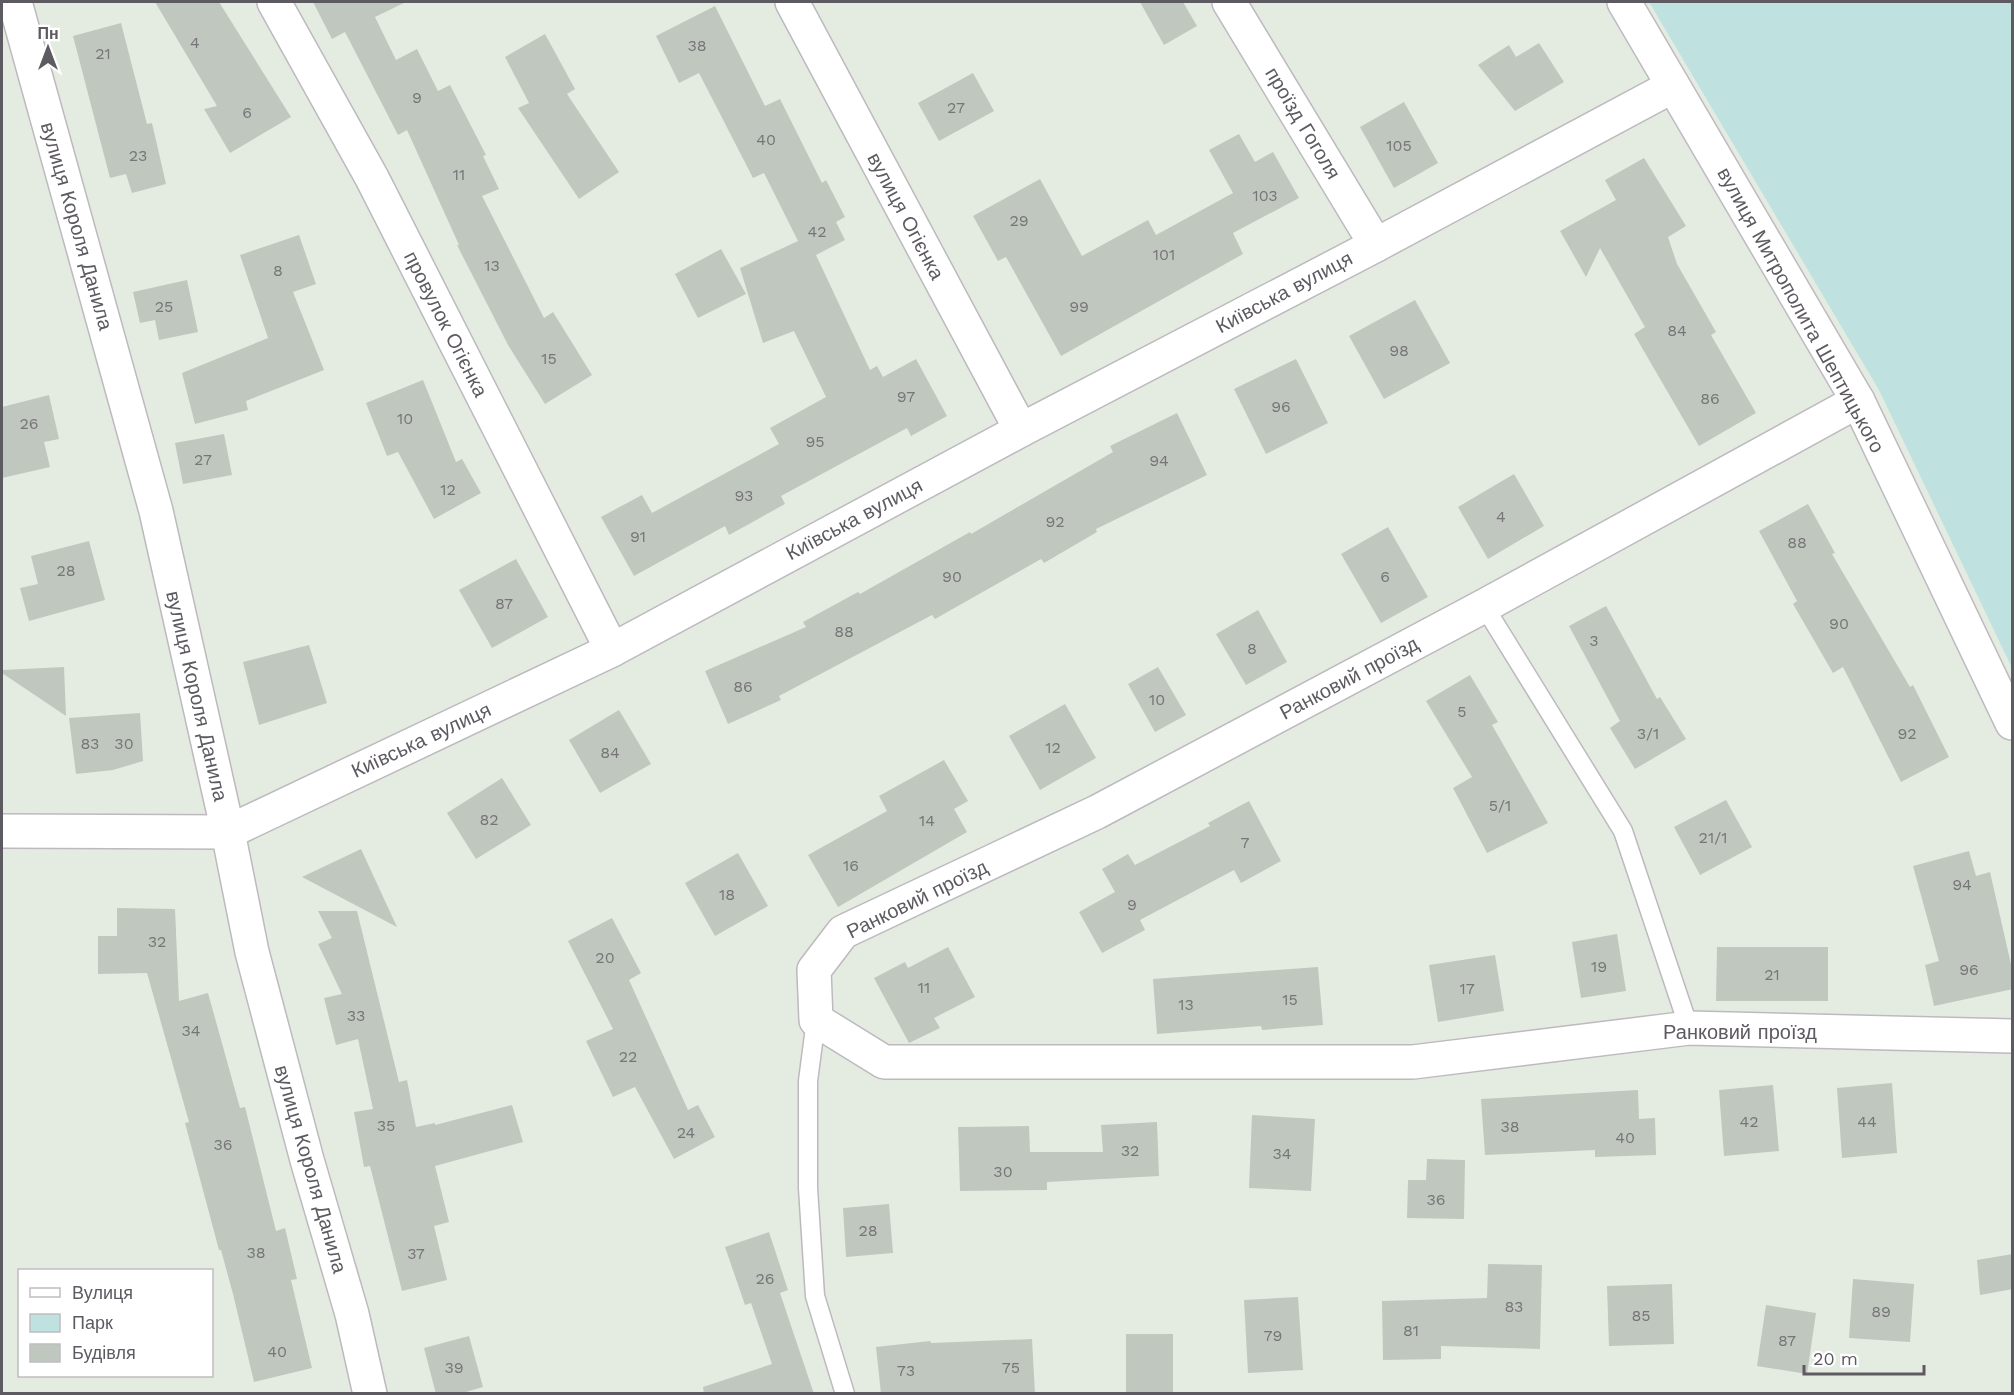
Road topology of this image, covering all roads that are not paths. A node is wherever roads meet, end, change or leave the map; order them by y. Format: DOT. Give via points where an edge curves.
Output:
graph roads {
  1 [pos="15,2"];
  2 [pos="274,2"];
  3 [pos="792,2"];
  4 [pos="1229,2"];
  5 [pos="1624,2"];
  6 [pos="1673,86"];
  7 [pos="1376,245"];
  8 [pos="1858,401"];
  9 [pos="1021,430"];
  10 [pos="1484,606"];
  11 [pos="612,650"];
  12 [pos="2013,723"];
  13 [pos="2,831"];
  14 [pos="228,832"];
  15 [pos="816,1020"];
  16 [pos="1689,1028"];
  17 [pos="2013,1036"];
  18 [pos="370,1394"];
  19 [pos="845,1394"];
  1 -- 14 [label="street, вулиця Короля Данила" via="156,511"];
  2 -- 11 [label="street, провулок Огієнка" via="372,178"];
  3 -- 9 [label="street, вулиця Огієнка"];
  4 -- 7 [label="street, проїзд Гоголя"];
  5 -- 6 [label="street, вулиця Митрополита Шептицького"];
  6 -- 7 [label="street, Київська вулиця"];
  6 -- 8 [label="street, вулиця Митрополита Шептицького"];
  7 -- 9 [label="street, Київська вулиця"];
  8 -- 10 [label="street, Ранковий проїзд"];
  8 -- 12 [label="street, вулиця Митрополита Шептицького"];
  9 -- 11 [label="street, Київська вулиця"];
  10 -- 15 [label="street, Ранковий проїзд" via="1097,812 843,932 814,970"];
  10 -- 16 [label="lane" via="1623,831"];
  11 -- 14 [label="street, Київська вулиця"];
  13 -- 14 [label="street, Київська вулиця"];
  14 -- 18 [label="street, вулиця Короля Данила" via="252,952 352,1314"];
  15 -- 16 [label="street, Ранковий проїзд" via="885,1062 1413,1062"];
  15 -- 19 [label="lane" via="808,1081 808,1188 815,1296"];
  16 -- 17 [label="street, Ранковий проїзд"];
}
